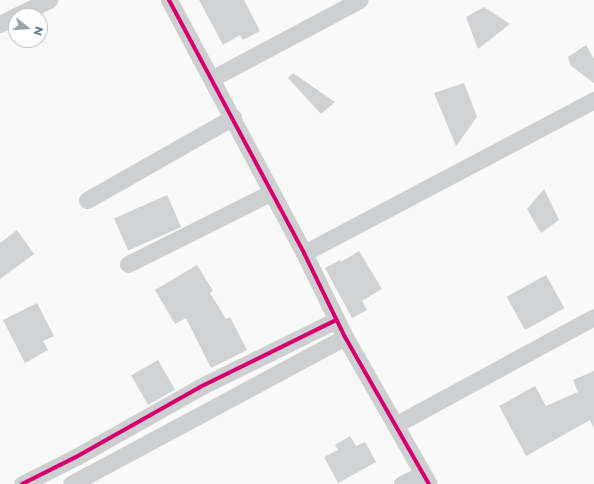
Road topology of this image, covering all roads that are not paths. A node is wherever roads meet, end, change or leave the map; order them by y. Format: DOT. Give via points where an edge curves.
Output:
graph roads {
  1 [pos="49,0"];
  2 [pos="169,0"];
  3 [pos="360,0"];
  4 [pos="32,8"];
  5 [pos="213,78"];
  6 [pos="594,100"];
  7 [pos="233,117"];
  8 [pos="272,192"];
  9 [pos="87,200"];
  10 [pos="304,253"];
  11 [pos="128,264"];
  12 [pos="594,317"];
  13 [pos="336,320"];
  14 [pos="345,337"];
  15 [pos="395,425"];
  16 [pos="426,479"];
  17 [pos="22,484"];
  18 [pos="71,484"];
  19 [pos="402,484"];
  1 -- 4 [label="street"];
  2 -- 5 [label="street"];
  3 -- 5 [label="street"];
  5 -- 7 [label="street"];
  6 -- 10 [label="street"];
  7 -- 8 [label="street"];
  7 -- 9 [label="street"];
  8 -- 10 [label="street"];
  8 -- 11 [label="street"];
  10 -- 13 [label="street"];
  12 -- 15 [label="street"];
  13 -- 14 [label="street"];
  13 -- 17 [label="street" via="200,388"];
  14 -- 15 [label="street"];
  14 -- 18 [label="street"];
  15 -- 16 [label="street"];
  16 -- 19 [label="street"];
}
